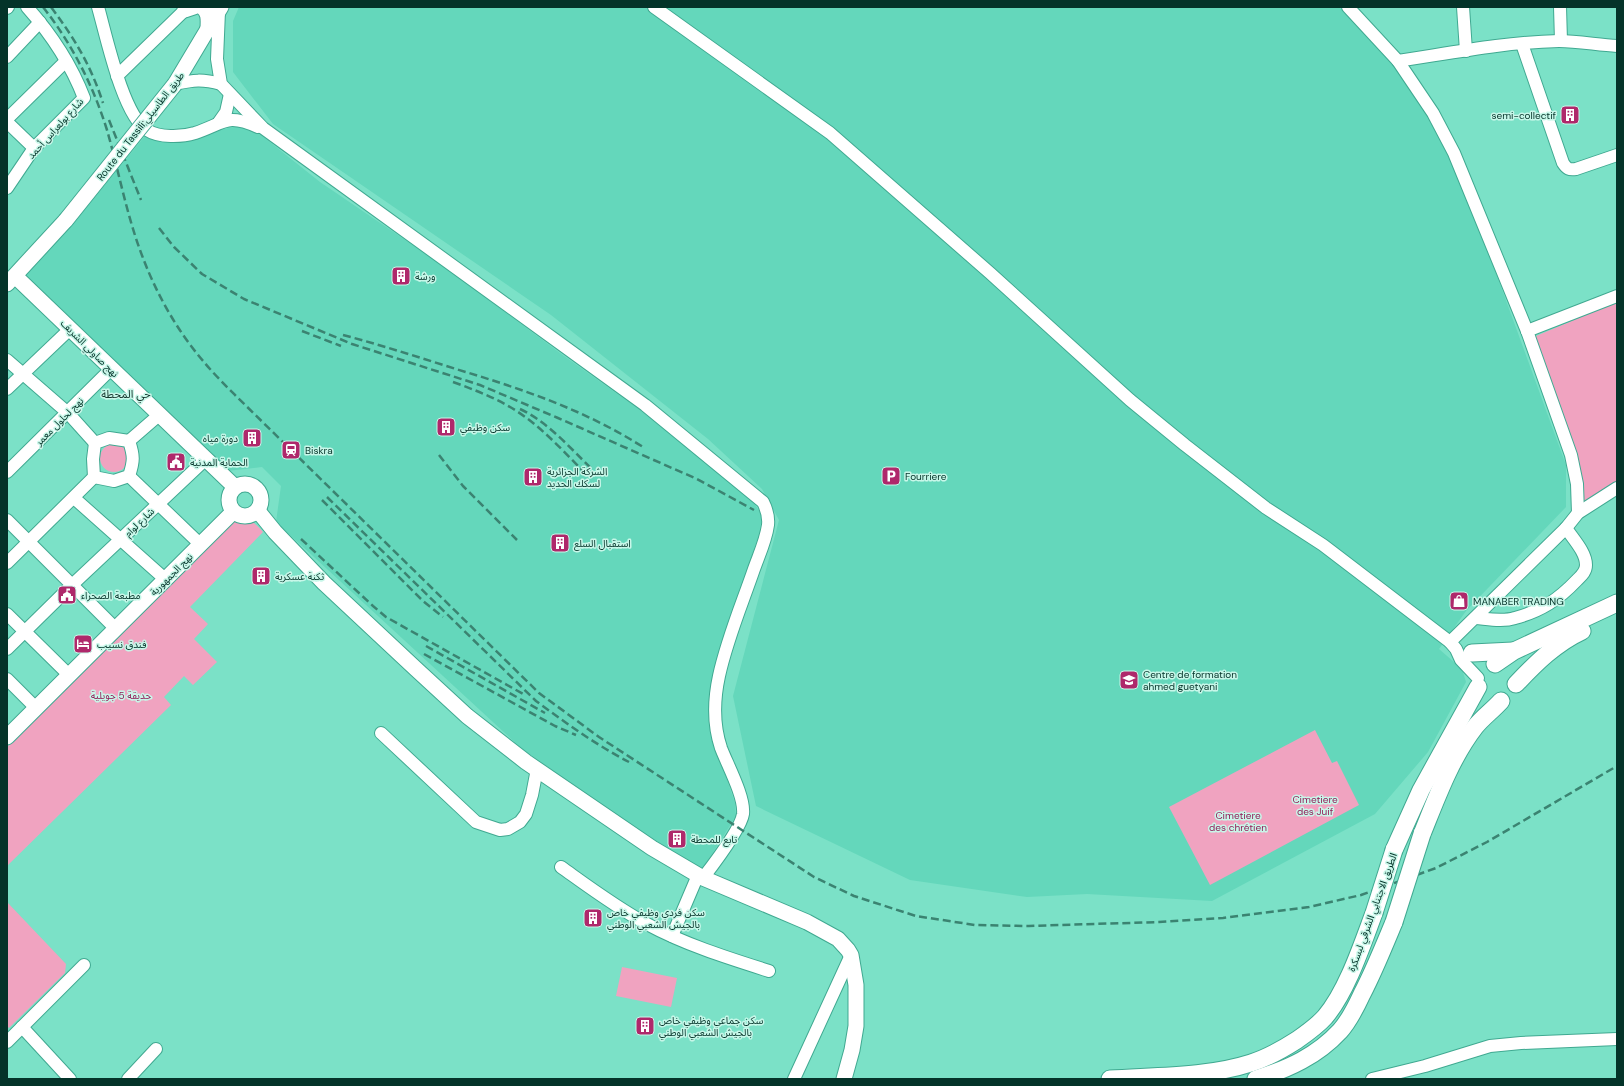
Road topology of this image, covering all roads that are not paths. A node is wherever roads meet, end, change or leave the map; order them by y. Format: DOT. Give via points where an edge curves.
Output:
graph roads {
  1 [pos="27,7"];
  2 [pos="98,7"];
  3 [pos="202,7"];
  4 [pos="654,7"];
  5 [pos="1348,7"];
  6 [pos="1463,7"];
  7 [pos="1560,7"];
  8 [pos="189,8"];
  9 [pos="220,9"];
  10 [pos="40,22"];
  11 [pos="208,30"];
  12 [pos="1561,41"];
  13 [pos="1522,44"];
  14 [pos="1617,46"];
  15 [pos="1466,51"];
  16 [pos="7,57"];
  17 [pos="66,61"];
  18 [pos="1398,61"];
  19 [pos="117,76"];
  20 [pos="175,84"];
  21 [pos="221,84"];
  22 [pos="230,94"];
  23 [pos="7,120"];
  24 [pos="219,122"];
  25 [pos="263,128"];
  26 [pos="34,148"];
  27 [pos="1617,155"];
  28 [pos="7,188"];
  29 [pos="11,280"];
  30 [pos="1617,296"];
  31 [pos="70,329"];
  32 [pos="1527,331"];
  33 [pos="7,360"];
  34 [pos="111,369"];
  35 [pos="22,374"];
  36 [pos="7,389"];
  37 [pos="68,413"];
  38 [pos="159,415"];
  39 [pos="129,441"];
  40 [pos="95,443"];
  41 [pos="206,460"];
  42 [pos="7,472"];
  43 [pos="129,476"];
  44 [pos="94,477"];
  45 [pos="235,487"];
  46 [pos="1617,488"];
  47 [pos="74,498"];
  48 [pos="158,504"];
  49 [pos="258,511"];
  50 [pos="233,512"];
  51 [pos="1578,513"];
  52 [pos="7,520"];
  53 [pos="1566,528"];
  54 [pos="122,539"];
  55 [pos="29,542"];
  56 [pos="200,544"];
  57 [pos="7,563"];
  58 [pos="165,579"];
  59 [pos="72,585"];
  60 [pos="1617,603"];
  61 [pos="7,614"];
  62 [pos="1617,615"];
  63 [pos="1476,618"];
  64 [pos="116,629"];
  65 [pos="24,632"];
  66 [pos="1459,648"];
  67 [pos="7,649"];
  68 [pos="1514,651"];
  69 [pos="1493,664"];
  70 [pos="70,675"];
  71 [pos="7,679"];
  72 [pos="1478,682"];
  73 [pos="1516,684"];
  74 [pos="1501,701"];
  75 [pos="36,708"];
  76 [pos="381,733"];
  77 [pos="7,737"];
  78 [pos="537,769"];
  79 [pos="561,867"];
  80 [pos="701,877"];
  81 [pos="672,936"];
  82 [pos="851,955"];
  83 [pos="84,964"];
  84 [pos="769,971"];
  85 [pos="834,991"];
  86 [pos="856,1000"];
  87 [pos="22,1027"];
  88 [pos="1617,1039"];
  89 [pos="7,1042"];
  90 [pos="156,1049"];
  91 [pos="70,1079"];
  92 [pos="128,1079"];
  93 [pos="794,1079"];
  94 [pos="844,1079"];
  95 [pos="1110,1079"];
  96 [pos="1256,1079"];
  97 [pos="1372,1079"];
  1 -- 10 [label="street, شارع بولعراس أحمد"];
  2 -- 19 [label="street"];
  3 -- 11 [label="main road" via="208,16"];
  4 -- 66 [label="street" via="830,133 1130,400 1254,498 1347,562"];
  5 -- 18 [label="street"];
  6 -- 15 [label="street"];
  7 -- 12 [label="street"];
  8 -- 19 [label="street"];
  9 -- 11 [label="main road, Route du Tassili;طريق الطاسيلي"];
  9 -- 21 [label="street" via="217,59"];
  10 -- 16 [label="street"];
  10 -- 17 [label="street, شارع بولعراس أحمد"];
  11 -- 20 [label="main road, Route du Tassili;طريق الطاسيلي"];
  12 -- 13 [label="street"];
  12 -- 14 [label="street"];
  13 -- 15 [label="street"];
  13 -- 27 [label="street" via="1566,168 1576,169"];
  15 -- 18 [label="street"];
  17 -- 23 [label="street"];
  17 -- 26 [label="street, شارع بولعراس أحمد" via="84,98"];
  18 -- 32 [label="street" via="1430,107 1454,154"];
  19 -- 24 [label="street" via="137,122 147,131 175,135 193,133"];
  20 -- 21 [label="street" via="194,79"];
  20 -- 29 [label="main road, Route du Tassili;طريق الطاسيلي, bridge" via="66,220"];
  21 -- 22 [label="street"];
  22 -- 24 [label="street" via="226,112"];
  22 -- 25 [label="street"];
  23 -- 26 [label="street"];
  24 -- 25 [label="street" via="239,120"];
  25 -- 80 [label="street" via="645,405 763,502 768,512 768,526 726,651 716,699 716,730 741,797 743,815 737,828"];
  26 -- 28 [label="street, شارع بولعراس أحمد"];
  29 -- 31 [label="main road, نهج صاولي الشربف"];
  30 -- 32 [label="street"];
  31 -- 34 [label="main road, نهج صاولي الشربف"];
  31 -- 35 [label="street"];
  32 -- 51 [label="street" via="1571,455 1577,484"];
  33 -- 35 [label="street"];
  34 -- 37 [label="street, نهج لحلول معمر"];
  34 -- 38 [label="main road, نهج صاولي الشربف"];
  35 -- 36 [label="street"];
  35 -- 37 [label="street"];
  37 -- 40 [label="street"];
  37 -- 42 [label="street, نهج لحلول معمر"];
  38 -- 39 [label="street"];
  38 -- 41 [label="main road, نهج صاولي الشربف"];
  39 -- 40 [label="street" via="109,438"];
  39 -- 43 [label="street" via="134,462"];
  40 -- 44 [label="street"];
  41 -- 45 [label="main road, نهج صاولي الشربف"];
  41 -- 48 [label="street, شارع لوام"];
  43 -- 44 [label="street" via="114,481"];
  43 -- 48 [label="street"];
  44 -- 47 [label="street"];
  45 -- 49 [label="main road" via="250,485 259,491 262,501"];
  45 -- 50 [label="main road" via="229,496"];
  46 -- 51 [label="street"];
  47 -- 54 [label="street"];
  47 -- 55 [label="street"];
  48 -- 54 [label="street, شارع لوام"];
  48 -- 56 [label="street"];
  49 -- 50 [label="main road" via="248,517"];
  49 -- 78 [label="main road" via="324,583 416,669 467,716"];
  50 -- 56 [label="main road, نهج الجمهورية"];
  51 -- 53 [label="street"];
  52 -- 55 [label="street"];
  53 -- 63 [label="street"];
  53 -- 63 [label="street" via="1584,555 1586,567 1584,573 1562,596 1550,604 1515,618"];
  54 -- 58 [label="street"];
  54 -- 59 [label="street, شارع لوام"];
  55 -- 57 [label="street"];
  55 -- 59 [label="street"];
  56 -- 58 [label="main road, نهج الجمهورية"];
  58 -- 64 [label="main road, نهج الجمهورية"];
  59 -- 64 [label="street"];
  59 -- 65 [label="street, شارع لوام"];
  60 -- 68 [label="highway"];
  61 -- 65 [label="street"];
  62 -- 73 [label="highway" via="1567,638 1550,650"];
  63 -- 66 [label="street"];
  64 -- 70 [label="main road, نهج الجمهورية"];
  65 -- 67 [label="street, شارع لوام"];
  65 -- 70 [label="street"];
  66 -- 68 [label="highway"];
  66 -- 69 [label="street"];
  66 -- 72 [label="street" via="1461,660"];
  68 -- 69 [label="highway"];
  69 -- 72 [label="highway" via="1481,672"];
  69 -- 73 [label="highway" via="1507,667 1512,671"];
  70 -- 75 [label="main road, نهج الجمهورية"];
  71 -- 75 [label="street"];
  72 -- 74 [label="highway" via="1481,694 1487,699"];
  72 -- 95 [label="highway, الطريق الاجتنابي الشرقي لبسكرة, bridge" via="1421,790 1394,850 1356,960 1338,998 1325,1017 1290,1044 1272,1055 1251,1063 1200,1073"];
  73 -- 74 [label="highway" via="1508,698"];
  74 -- 96 [label="highway, الطريق الاجتنابي الشرقي لبسكرة, bridge" via="1476,726 1460,749 1439,790 1394,922 1356,1008 1341,1030 1321,1049 1300,1062"];
  75 -- 77 [label="main road, نهج الجمهورية"];
  76 -- 78 [label="street" via="476,822 500,830 508,829 520,822 526,814"];
  78 -- 80 [label="main road" via="647,844"];
  79 -- 81 [label="street" via="626,912"];
  80 -- 81 [label="street"];
  80 -- 82 [label="main road" via="820,929 838,939"];
  81 -- 84 [label="street"];
  82 -- 85 [label="street"];
  82 -- 86 [label="main road"];
  83 -- 87 [label="street"];
  85 -- 86 [label="street" via="848,990"];
  85 -- 93 [label="street"];
  86 -- 94 [label="main road" via="856,1026"];
  87 -- 89 [label="street"];
  87 -- 91 [label="street"];
  88 -- 97 [label="street" via="1490,1046"];
  90 -- 92 [label="street"];
}
